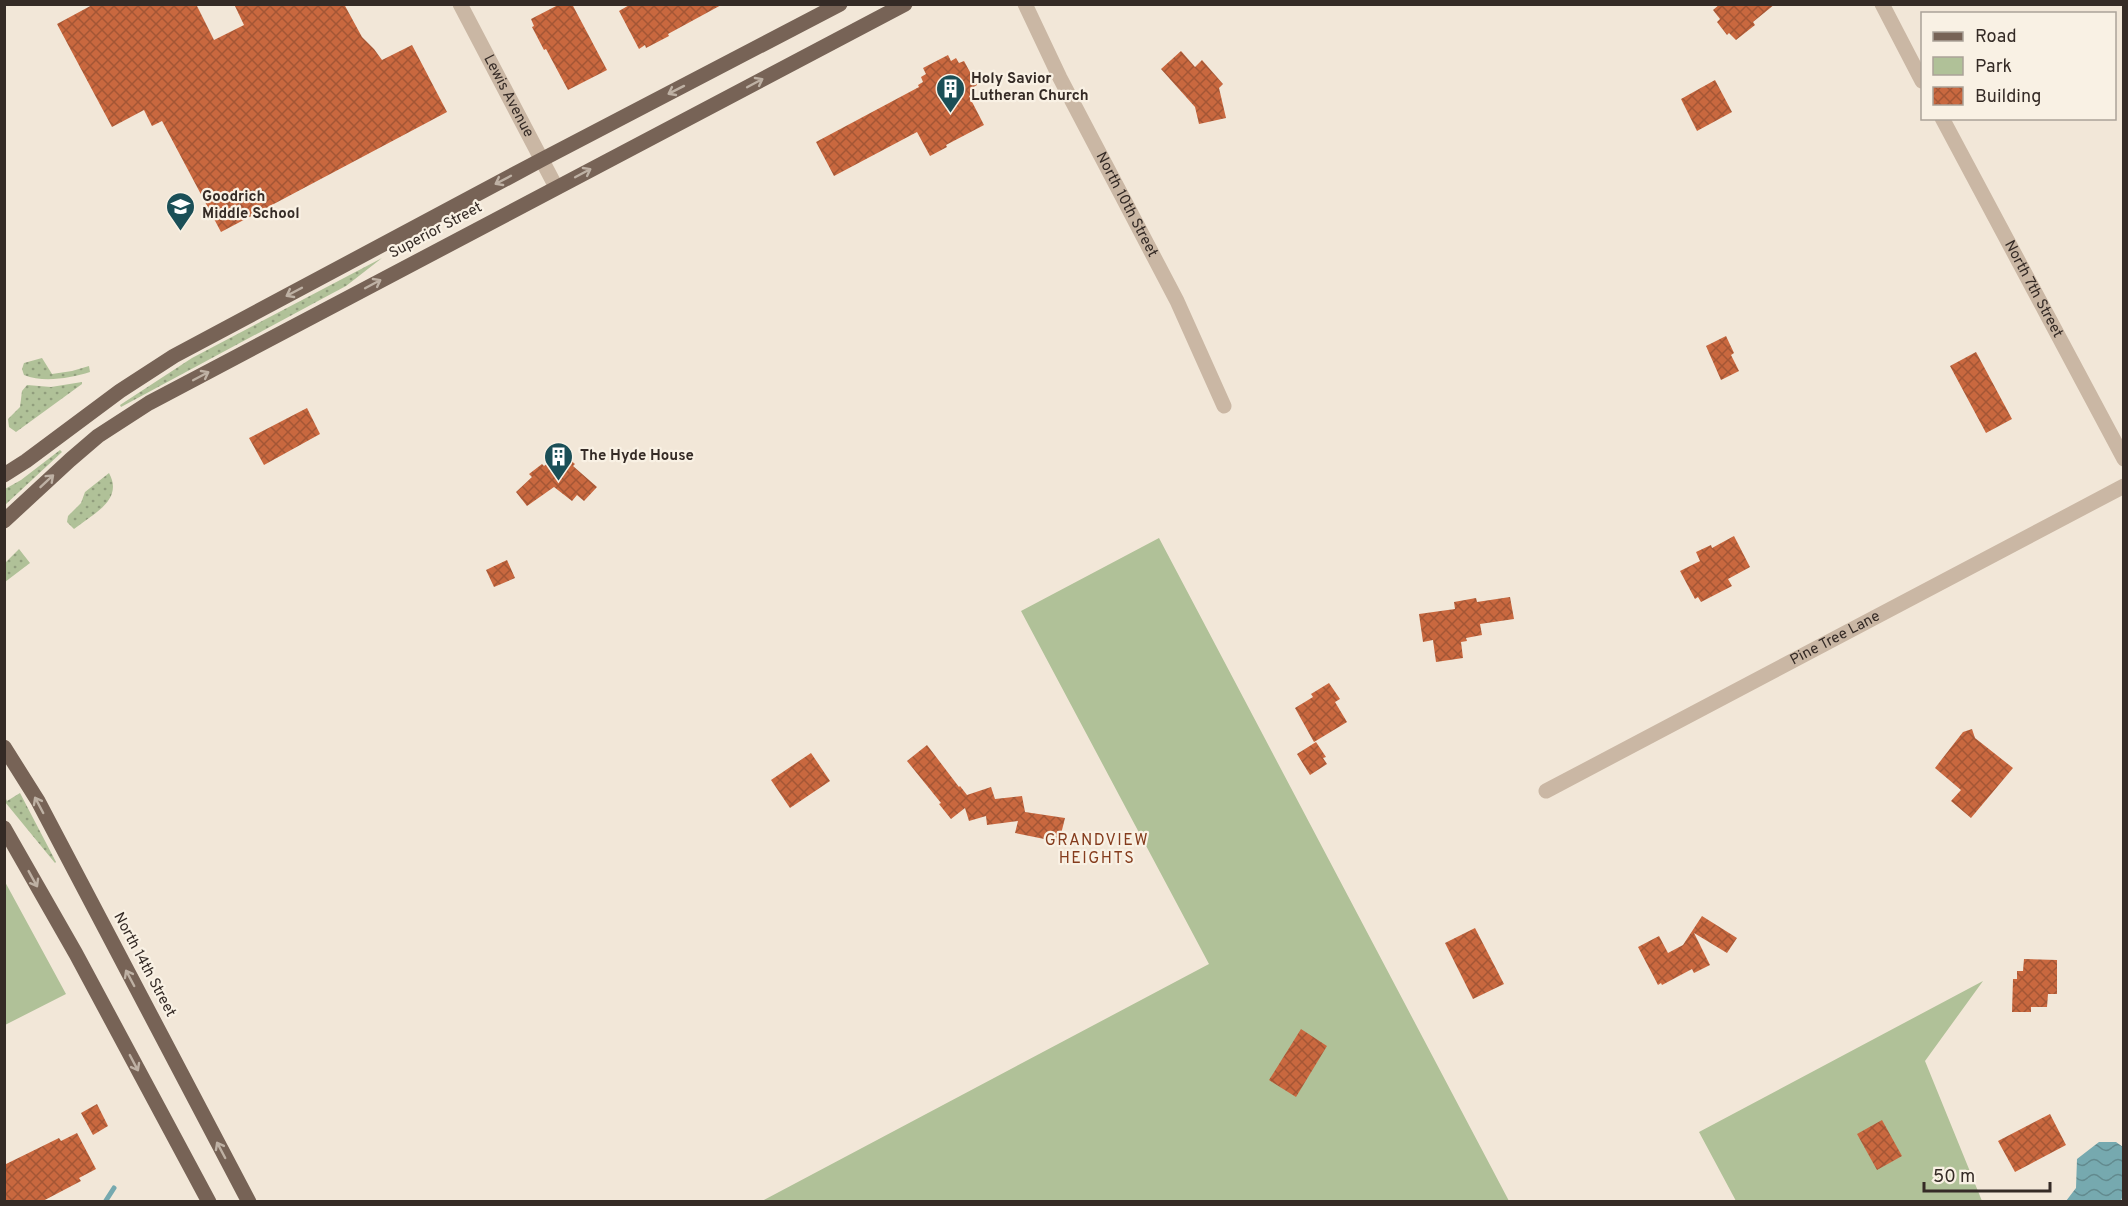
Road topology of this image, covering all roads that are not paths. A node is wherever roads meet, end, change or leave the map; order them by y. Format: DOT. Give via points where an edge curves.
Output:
graph roads {
  1 [pos="460,4"];
  2 [pos="840,4"];
  3 [pos="905,4"];
  4 [pos="1025,4"];
  5 [pos="1882,4"];
  6 [pos="1921,77"];
  7 [pos="1943,120"];
  8 [pos="541,160"];
  9 [pos="556,187"];
  10 [pos="1224,406"];
  11 [pos="2124,459"];
  12 [pos="4,475"];
  13 [pos="2124,486"];
  14 [pos="4,521"];
  15 [pos="4,747"];
  16 [pos="1546,791"];
  17 [pos="4,828"];
  18 [pos="209,1202"];
  19 [pos="249,1202"];
  1 -- 8 [label="street, Lewis Avenue"];
  2 -- 8 [label="main road, Superior Street, one-way"];
  9 -- 3 [label="main road, Superior Street, one-way"];
  4 -- 10 [label="street, North 10th Street" via="1177,301"];
  5 -- 6 [label="street"];
  7 -- 11 [label="street, North 7th Street"];
  8 -- 9 [label="street, Lewis Avenue"];
  8 -- 12 [label="main road, Superior Street, one-way" via="174,356"];
  14 -- 9 [label="main road, Superior Street, one-way" via="98,436 149,403"];
  13 -- 16 [label="street, Pine Tree Lane"];
  19 -- 15 [label="main road, North 14th Street, one-way" via="38,801"];
  17 -- 18 [label="main road, one-way"];
}
